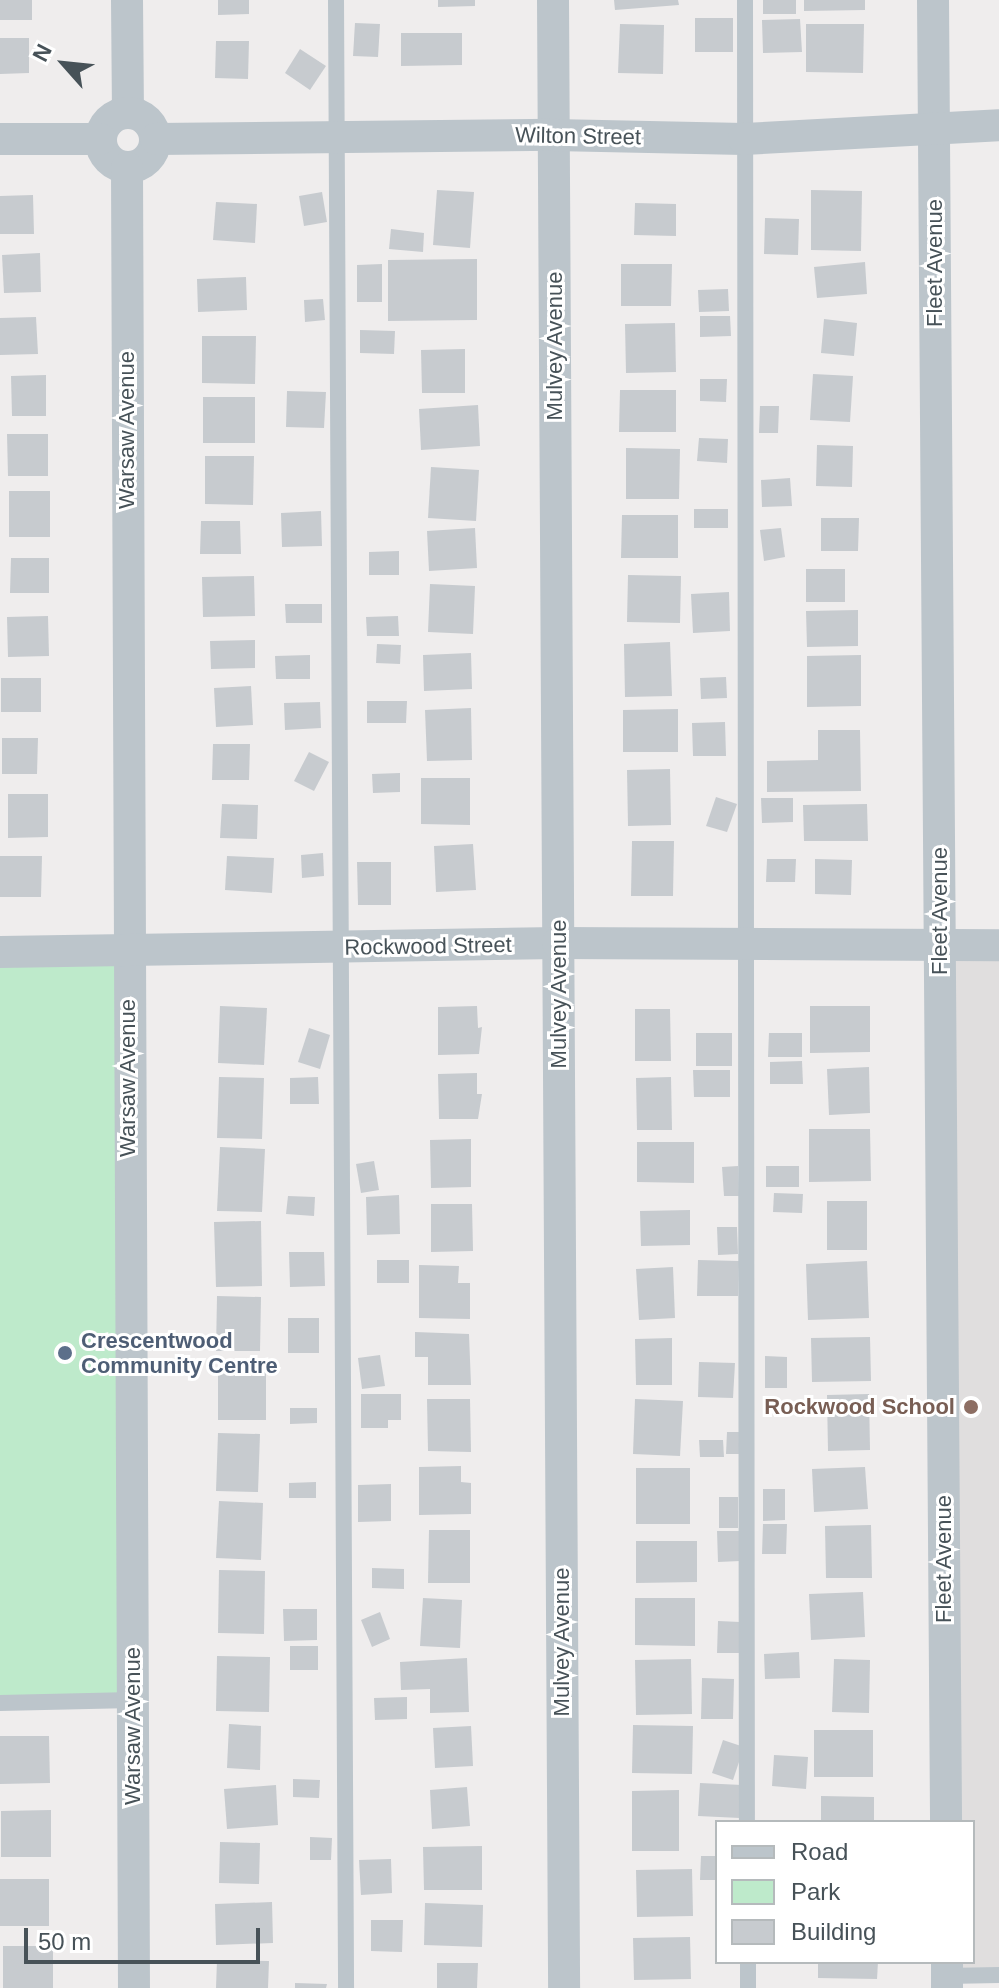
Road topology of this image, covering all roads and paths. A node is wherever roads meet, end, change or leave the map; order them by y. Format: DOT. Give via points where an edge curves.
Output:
graph roads {
  1 [pos="127,0"];
  2 [pos="336,0"];
  3 [pos="553,0"];
  4 [pos="745,0"];
  5 [pos="933,0"];
  6 [pos="128,111"];
  7 [pos="934,125"];
  8 [pos="999,125"];
  9 [pos="554,135"];
  10 [pos="336,138"];
  11 [pos="0,139"];
  12 [pos="100,139"];
  13 [pos="156,139"];
  14 [pos="744,139"];
  15 [pos="127,168"];
  16 [pos="558,943"];
  17 [pos="744,944"];
  18 [pos="940,945"];
  19 [pos="999,945"];
  20 [pos="340,949"];
  21 [pos="127,950"];
  22 [pos="0,952"];
  23 [pos="133,1700"];
  24 [pos="0,1703"];
  25 [pos="747,1820"];
  26 [pos="946,1820"];
  27 [pos="748,1964"];
  28 [pos="947,1975"];
  29 [pos="999,1975"];
  30 [pos="134,1988"];
  31 [pos="346,1988"];
  32 [pos="564,1988"];
  33 [pos="748,1988"];
  1 -- 6 [label="street"];
  2 -- 10 [label="lane"];
  3 -- 9 [label="street, Mulvey Avenue"];
  4 -- 14 [label="lane"];
  5 -- 7 [label="street, Fleet Avenue"];
  6 -- 12 [label="street" via="108,120"];
  6 -- 13 [label="street" via="152,125"];
  7 -- 8 [label="street, Wilton Street"];
  7 -- 14 [label="street, Wilton Street"];
  7 -- 18 [label="street, Fleet Avenue"];
  9 -- 10 [label="street, Wilton Street"];
  9 -- 14 [label="street, Wilton Street"];
  9 -- 16 [label="street, Mulvey Avenue"];
  10 -- 13 [label="street, Wilton Street"];
  10 -- 20 [label="lane"];
  11 -- 12 [label="street"];
  12 -- 15 [label="street" via="108,160"];
  13 -- 15 [label="street" via="142,164"];
  14 -- 17 [label="lane"];
  15 -- 21 [label="street, Warsaw Avenue"];
  16 -- 17 [label="street, Rockwood Street"];
  16 -- 20 [label="street, Rockwood Street"];
  16 -- 32 [label="street, Mulvey Avenue"];
  17 -- 18 [label="street, Rockwood Street"];
  17 -- 25 [label="lane"];
  18 -- 19 [label="street, Rockwood Street"];
  18 -- 26 [label="street, Fleet Avenue"];
  20 -- 21 [label="street, Rockwood Street"];
  20 -- 31 [label="lane"];
  21 -- 22 [label="street, Rockwood Street"];
  21 -- 23 [label="street, Warsaw Avenue"];
  23 -- 24 [label="lane"];
  23 -- 30 [label="street, Warsaw Avenue"];
  27 -- 33 [label="lane"];
  28 -- 29 [label="lane"];
}
